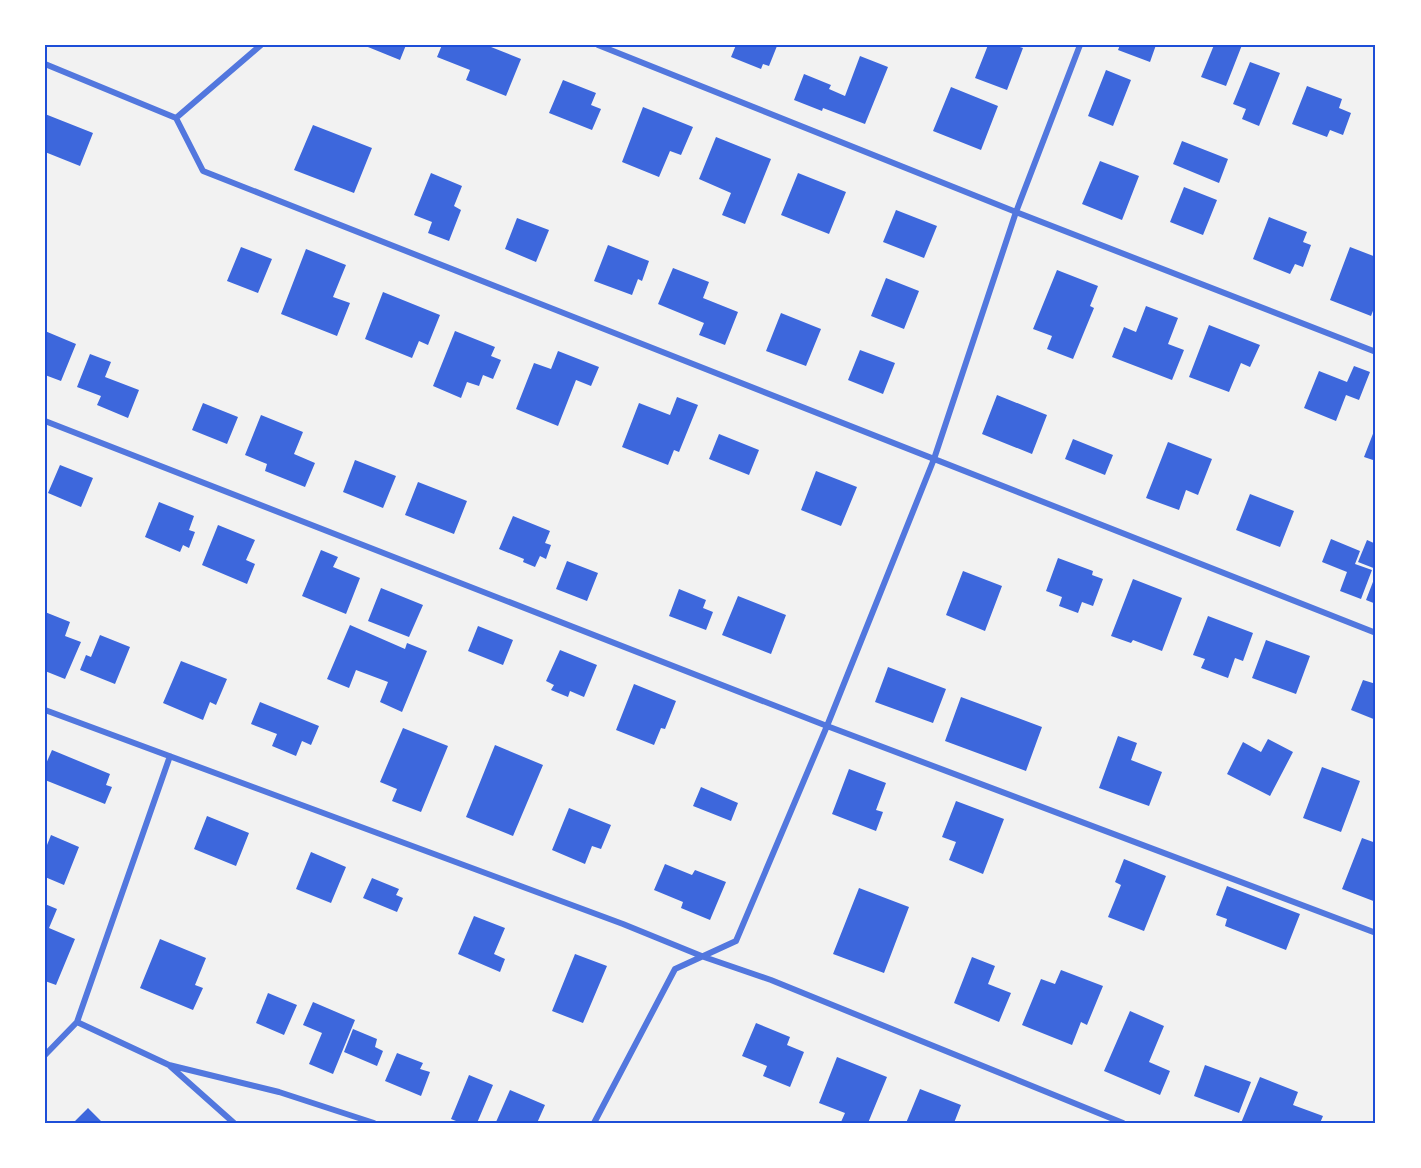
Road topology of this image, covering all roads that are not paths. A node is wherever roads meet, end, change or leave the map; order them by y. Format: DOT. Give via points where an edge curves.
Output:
graph roads {
  1 [pos="261,45"];
  2 [pos="598,45"];
  3 [pos="1080,45"];
  4 [pos="45,64"];
  5 [pos="176,118"];
  6 [pos="1016,212"];
  7 [pos="1376,352"];
  8 [pos="45,421"];
  9 [pos="934,459"];
  10 [pos="1376,633"];
  11 [pos="45,710"];
  12 [pos="826,726"];
  13 [pos="170,756"];
  14 [pos="1376,933"];
  15 [pos="704,957"];
  16 [pos="78,1022"];
  17 [pos="45,1055"];
  18 [pos="170,1065"];
  19 [pos="234,1123"];
  20 [pos="374,1123"];
  21 [pos="594,1123"];
  22 [pos="1123,1123"];
  1 -- 5 [label="street"];
  2 -- 6 [label="street"];
  3 -- 6 [label="street"];
  4 -- 5 [label="street"];
  5 -- 9 [label="street" via="203,171"];
  6 -- 7 [label="street"];
  6 -- 9 [label="street"];
  8 -- 12 [label="street"];
  9 -- 10 [label="street"];
  9 -- 12 [label="street"];
  11 -- 13 [label="street"];
  12 -- 14 [label="street"];
  12 -- 15 [label="street" via="736,941"];
  13 -- 15 [label="street"];
  13 -- 16 [label="street"];
  15 -- 21 [label="street" via="675,969"];
  15 -- 22 [label="street" via="771,980"];
  16 -- 17 [label="street"];
  16 -- 18 [label="street"];
  18 -- 19 [label="street"];
  18 -- 20 [label="street" via="279,1092"];
}
